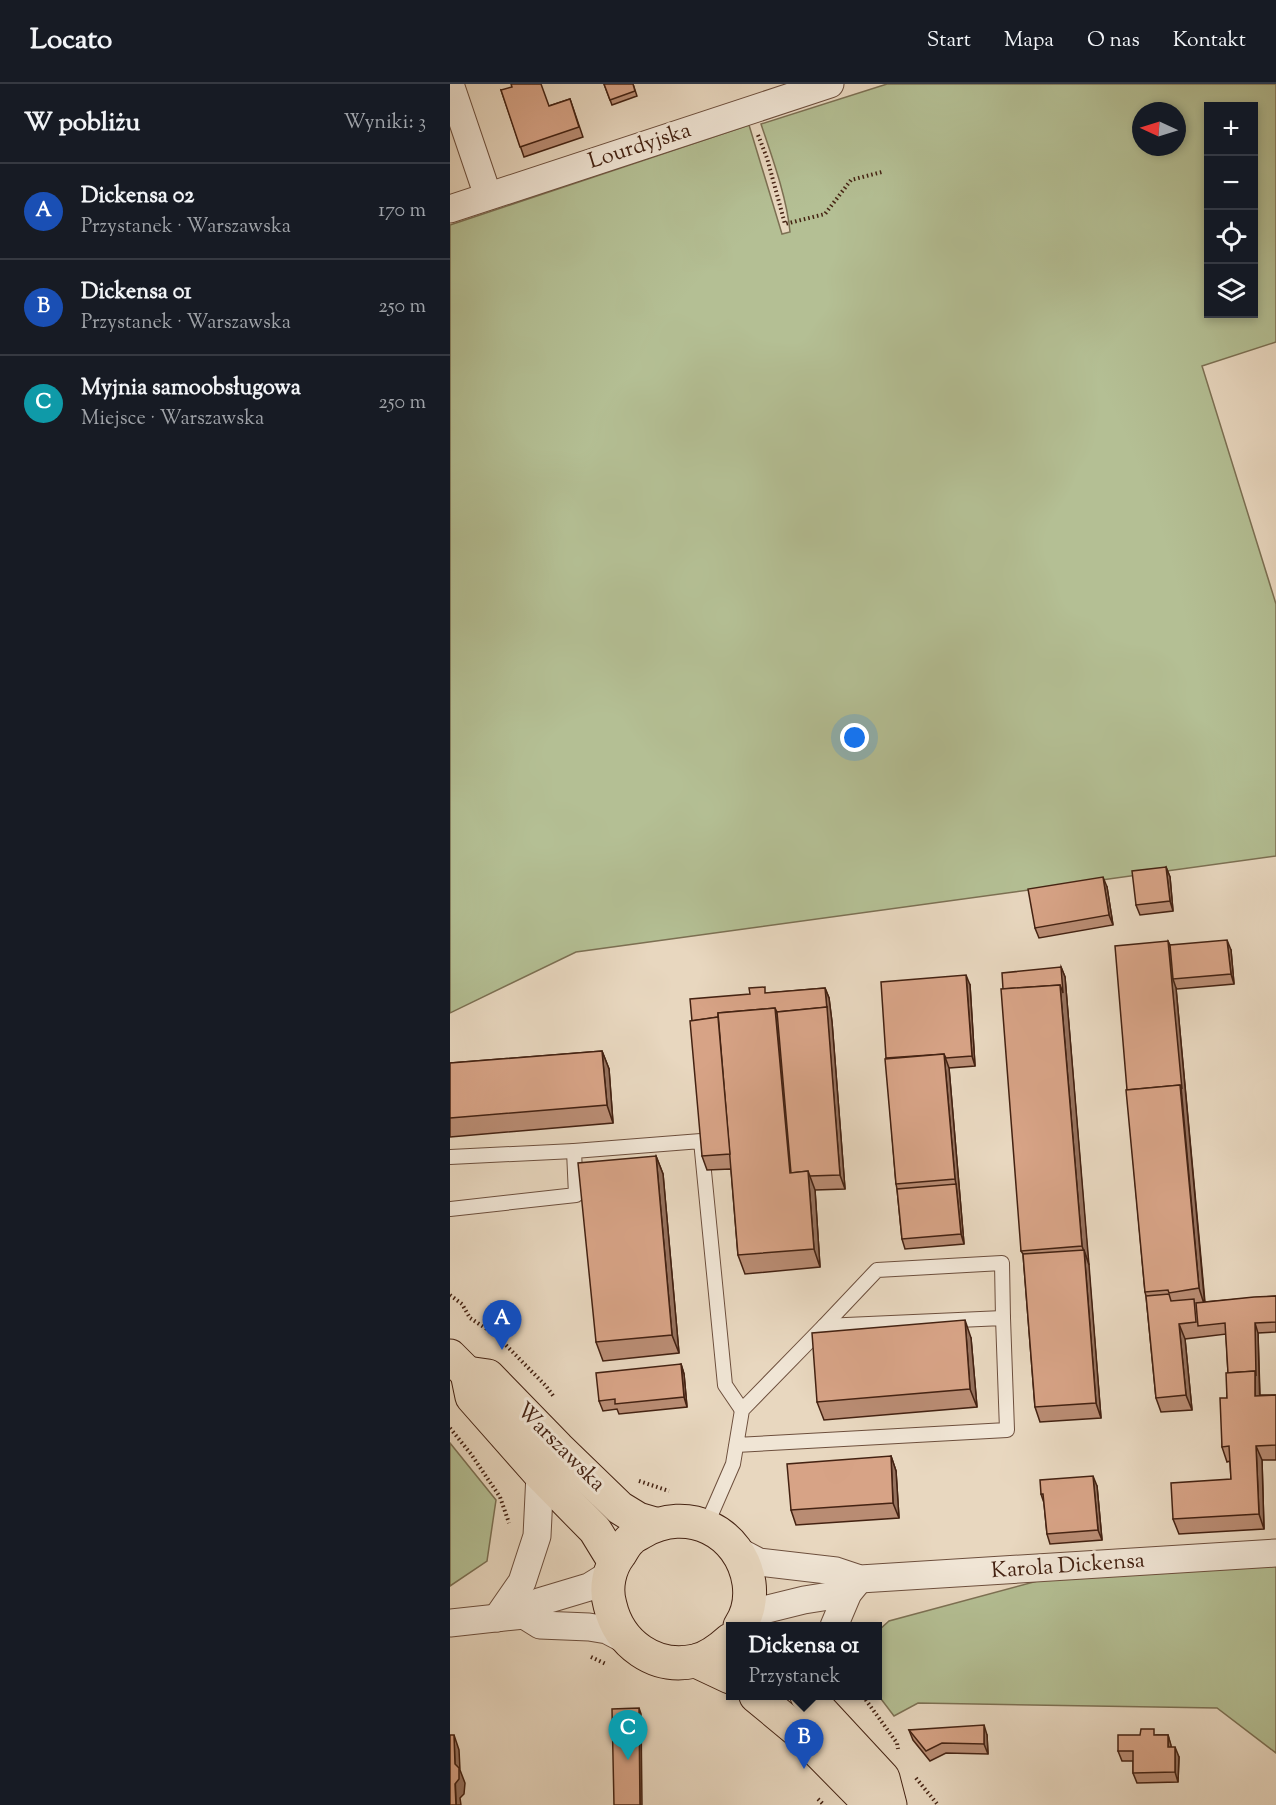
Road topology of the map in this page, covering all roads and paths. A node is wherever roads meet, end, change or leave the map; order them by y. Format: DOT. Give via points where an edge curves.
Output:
graph roads {
  1 [pos="450,84"];
  2 [pos="830,84"];
  3 [pos="784,91"];
  4 [pos="749,111"];
  5 [pos="882,172"];
  6 [pos="488,196"];
  7 [pos="450,209"];
  8 [pos="574,1151"];
  9 [pos="450,1157"];
  10 [pos="450,1209"];
  11 [pos="450,1295"];
  12 [pos="1003,1318"];
  13 [pos="824,1326"];
  14 [pos="458,1365"];
  15 [pos="557,1402"];
  16 [pos="742,1410"];
  17 [pos="736,1445"];
  18 [pos="540,1474"];
  19 [pos="634,1480"];
  20 [pos="711,1515"];
  21 [pos="655,1524"];
  22 [pos="738,1551"];
  23 [pos="1276,1553"];
  24 [pos="612,1568"];
  25 [pos="854,1586"];
  26 [pos="524,1615"];
  27 [pos="497,1618"];
  28 [pos="742,1622"];
  29 [pos="751,1622"];
  30 [pos="836,1622"];
  31 [pos="450,1623"];
  32 [pos="626,1640"];
  33 [pos="726,1642"];
  34 [pos="696,1661"];
  35 [pos="726,1675"];
  36 [pos="762,1700"];
  37 [pos="816,1700"];
  38 [pos="867,1700"];
  39 [pos="898,1756"];
  40 [pos="912,1773"];
  41 [pos="889,1805"];
  42 [pos="938,1805"];
  1 -- 6 [label="street"];
  2 -- 3 [label="street, Lourdyjska"];
  3 -- 4 [label="street, Lourdyjska"];
  4 -- 5 [label="path" via="785,224 825,214 850,180"];
  4 -- 6 [label="street, Lourdyjska"];
  6 -- 7 [label="street, Lourdyjska"];
  8 -- 9 [label="lane"];
  8 -- 10 [label="lane" via="576,1196"];
  8 -- 16 [label="lane" via="701,1141 725,1385"];
  11 -- 15 [label="path" via="462,1304 470,1318 496,1335"];
  12 -- 13 [label="lane"];
  12 -- 13 [label="lane" via="1002,1263 878,1270"];
  12 -- 17 [label="lane" via="1007,1430"];
  13 -- 16 [label="lane"];
  14 -- 18 [label="main road, Warszawska" via="472,1397"];
  14 -- 21 [label="main road, Warszawska" via="488,1376 620,1508"];
  16 -- 17 [label="lane"];
  17 -- 20 [label="lane" via="733,1464"];
  18 -- 24 [label="main road, Warszawska" via="595,1530"];
  18 -- 27 [label="street" via="537,1536 522,1582"];
  19 -- 20 [label="path" via="701,1498"];
  20 -- 21 [label="main road"];
  20 -- 22 [label="main road"];
  21 -- 24 [label="main road" via="631,1539"];
  22 -- 25 [label="street, Karola Dickensa" via="759,1562 836,1571"];
  22 -- 28 [label="main road" via="747,1571 750,1592"];
  23 -- 25 [label="street, Karola Dickensa"];
  24 -- 26 [label="street" via="589,1587 539,1602"];
  24 -- 32 [label="main road" via="608,1598 613,1620"];
  25 -- 29 [label="street, Karola Dickensa" via="804,1600"];
  25 -- 30 [label="street"];
  26 -- 27 [label="street"];
  26 -- 32 [label="street" via="540,1624 607,1630"];
  27 -- 31 [label="street"];
  32 -- 34 [label="main road" via="646,1655 670,1663"];
  33 -- 34 [label="main road" via="715,1653"];
  34 -- 35 [label="main road"];
  36 -- 41 [label="main road" via="862,1796"];
  37 -- 41 [label="main road" via="883,1778"];
  38 -- 39 [label="path" via="897,1743"];
  40 -- 42 [label="path"];
}
